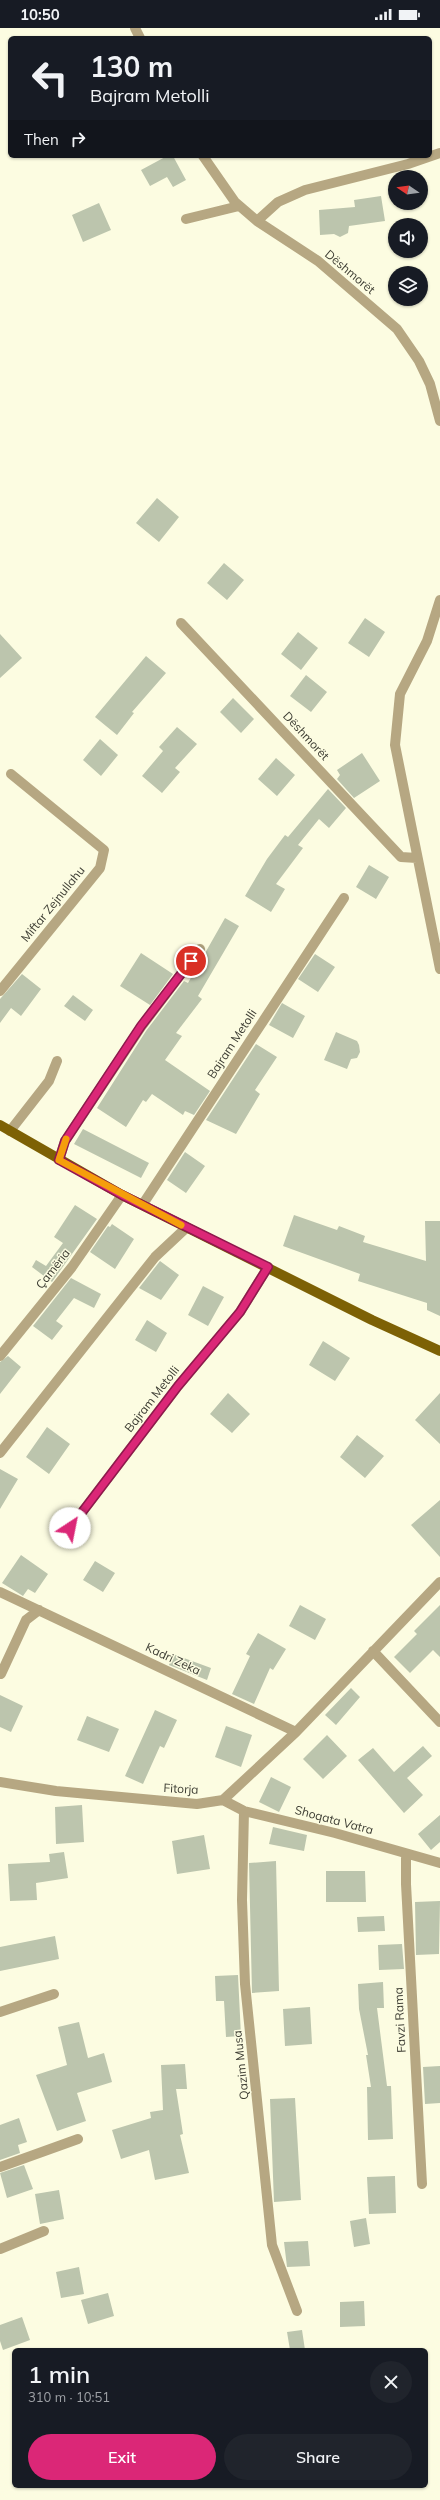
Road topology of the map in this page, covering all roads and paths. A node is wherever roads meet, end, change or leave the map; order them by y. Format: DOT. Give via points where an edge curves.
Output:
graph roads {
  1 [pos="204,158"];
  2 [pos="425,158"];
  3 [pos="239,206"];
  4 [pos="186,219"];
  5 [pos="257,221"];
  6 [pos="440,421"];
  7 [pos="440,600"];
  8 [pos="181,622"];
  9 [pos="11,774"];
  10 [pos="417,858"];
  11 [pos="344,898"];
  12 [pos="200,949"];
  13 [pos="440,969"];
  14 [pos="0,991"];
  15 [pos="57,1061"];
  16 [pos="0,1125"];
  17 [pos="10,1131"];
  18 [pos="59,1160"];
  19 [pos="122,1195"];
  20 [pos="143,1204"];
  21 [pos="186,1228"];
  22 [pos="268,1267"];
  23 [pos="440,1350"];
  24 [pos="0,1356"];
  25 [pos="0,1453"];
  26 [pos="70,1528"];
  27 [pos="440,1582"];
  28 [pos="0,1592"];
  29 [pos="39,1610"];
  30 [pos="373,1651"];
  31 [pos="1,1674"];
  32 [pos="440,1722"];
  33 [pos="296,1732"];
  34 [pos="0,1782"];
  35 [pos="223,1800"];
  36 [pos="244,1811"];
  37 [pos="406,1854"];
  38 [pos="440,1864"];
  39 [pos="54,1994"];
  40 [pos="0,2012"];
  41 [pos="78,2139"];
  42 [pos="0,2167"];
  43 [pos="422,2184"];
  44 [pos="44,2231"];
  45 [pos="0,2249"];
  46 [pos="297,2311"];
  1 -- 3 [label="street, Dëshmorët"];
  2 -- 5 [label="street" via="305,190 278,202"];
  3 -- 4 [label="street"];
  3 -- 5 [label="street, Dëshmorët"];
  5 -- 6 [label="street, Dëshmorët" via="318,261 397,329 419,361 430,384"];
  7 -- 10 [label="street" via="427,641 400,694 395,745"];
  8 -- 10 [label="street, Dëshmorët" via="401,857"];
  9 -- 14 [label="street, Miftar Zejnullahu" via="104,850 100,868"];
  10 -- 13 [label="street"];
  11 -- 20 [label="street, Bajram Metolli"];
  12 -- 18 [label="street" via="137,1033 65,1141"];
  15 -- 17 [label="street" via="50,1081"];
  16 -- 17 [label="main road"];
  17 -- 18 [label="main road"];
  18 -- 19 [label="main road"];
  19 -- 20 [label="main road"];
  19 -- 24 [label="street, Çamëria" via="72,1267"];
  20 -- 21 [label="main road"];
  21 -- 22 [label="main road"];
  21 -- 25 [label="street" via="156,1257"];
  22 -- 23 [label="main road" via="372,1320"];
  22 -- 26 [label="street, Bajram Metolli" via="240,1312 178,1386"];
  27 -- 30 [label="street"];
  28 -- 29 [label="street, Kadri Zeka"];
  29 -- 31 [label="street" via="26,1620"];
  29 -- 33 [label="street, Kadri Zeka"];
  30 -- 32 [label="street"];
  30 -- 33 [label="street"];
  33 -- 35 [label="street"];
  34 -- 35 [label="street, Fitorja" via="56,1791 197,1804"];
  35 -- 36 [label="street, Shoqata Vatra"];
  36 -- 37 [label="street, Shoqata Vatra" via="335,1833"];
  36 -- 46 [label="street, Qazim Musa" via="242,1900 246,1984 271,2238"];
  37 -- 38 [label="street, Shoqata Vatra"];
  37 -- 43 [label="street, Favzi Rama"];
  39 -- 40 [label="street"];
  41 -- 42 [label="street"];
  44 -- 45 [label="street"];
}
